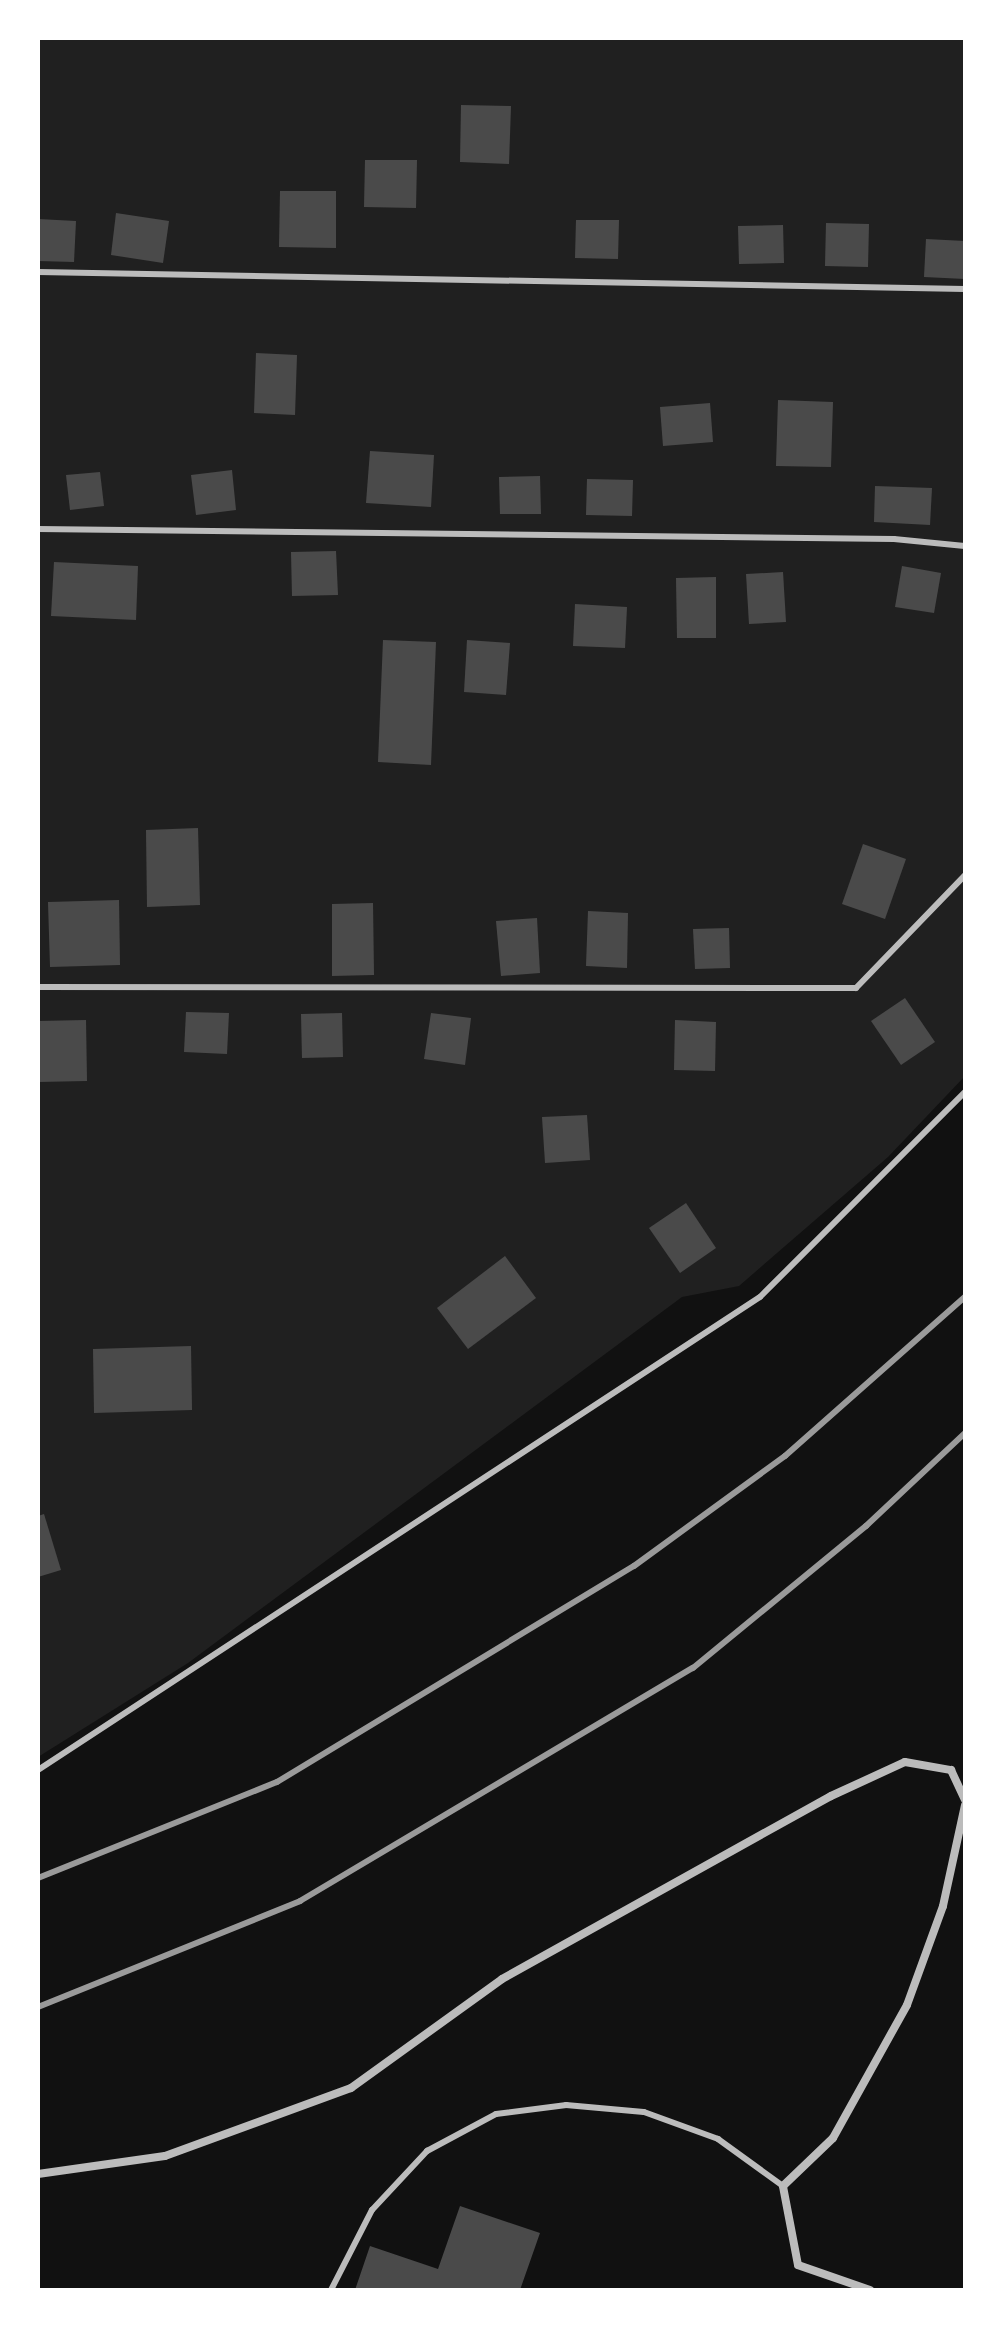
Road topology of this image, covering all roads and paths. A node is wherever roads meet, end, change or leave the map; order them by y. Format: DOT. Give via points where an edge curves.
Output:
graph roads {
  1 [pos="38,272"];
  2 [pos="965,289"];
  3 [pos="38,529"];
  4 [pos="965,546"];
  5 [pos="965,875"];
  6 [pos="38,987"];
  7 [pos="965,1092"];
  8 [pos="38,1770"];
  9 [pos="965,1803"];
  10 [pos="38,2174"];
  11 [pos="783,2186"];
  12 [pos="331,2290"];
  13 [pos="870,2290"];
  1 -- 2 [label="lane"];
  3 -- 4 [label="lane" via="894,539"];
  5 -- 6 [label="lane" via="856,988"];
  7 -- 8 [label="lane" via="760,1297"];
  9 -- 10 [label="street" via="951,1770 905,1762 831,1796 502,1979 351,2088 165,2156"];
  9 -- 11 [label="street" via="943,1906 907,2005 833,2138"];
  11 -- 12 [label="lane" via="718,2139 644,2112 566,2105 496,2114 427,2151 381,2200"];
  11 -- 13 [label="street" via="798,2265"];
}
